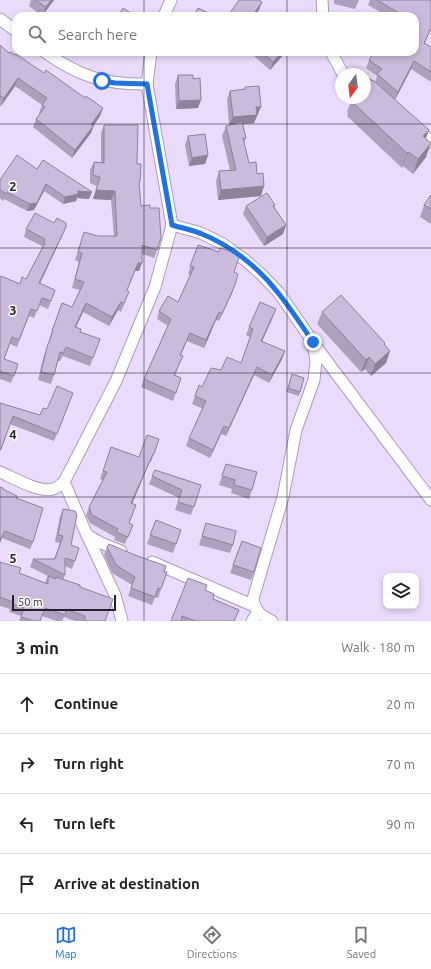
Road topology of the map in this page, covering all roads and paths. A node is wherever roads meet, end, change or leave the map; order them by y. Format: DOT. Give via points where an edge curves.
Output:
graph roads {
  1 [pos="171,0"];
  2 [pos="322,0"];
  3 [pos="166,12"];
  4 [pos="323,12"];
  5 [pos="0,19"];
  6 [pos="12,28"];
  7 [pos="50,56"];
  8 [pos="150,56"];
  9 [pos="333,56"];
  10 [pos="339,68"];
  11 [pos="147,84"];
  12 [pos="407,119"];
  13 [pos="431,142"];
  14 [pos="172,225"];
  15 [pos="313,342"];
  16 [pos="0,472"];
  17 [pos="64,482"];
  18 [pos="431,500"];
  19 [pos="87,535"];
  20 [pos="128,553"];
  21 [pos="142,558"];
  22 [pos="255,613"];
  23 [pos="122,621"];
  24 [pos="272,621"];
  1 -- 3 [label="street"];
  2 -- 4 [label="street"];
  5 -- 6 [label="street"];
  7 -- 11 [label="street" via="81,74 115,83"];
  8 -- 11 [label="street"];
  9 -- 10 [label="street"];
  11 -- 14 [label="street"];
  12 -- 13 [label="street"];
  14 -- 15 [label="street" via="201,233 223,244 245,260 279,293"];
  14 -- 17 [label="street" via="155,287 116,382"];
  15 -- 18 [label="street"];
  15 -- 22 [label="street" via="316,361 314,380 296,430 283,497 253,599"];
  16 -- 17 [label="street" via="46,490 55,489"];
  17 -- 19 [label="street"];
  19 -- 20 [label="street"];
  19 -- 23 [label="street" via="115,594"];
  21 -- 22 [label="street" via="176,572"];
  22 -- 24 [label="street"];
}
